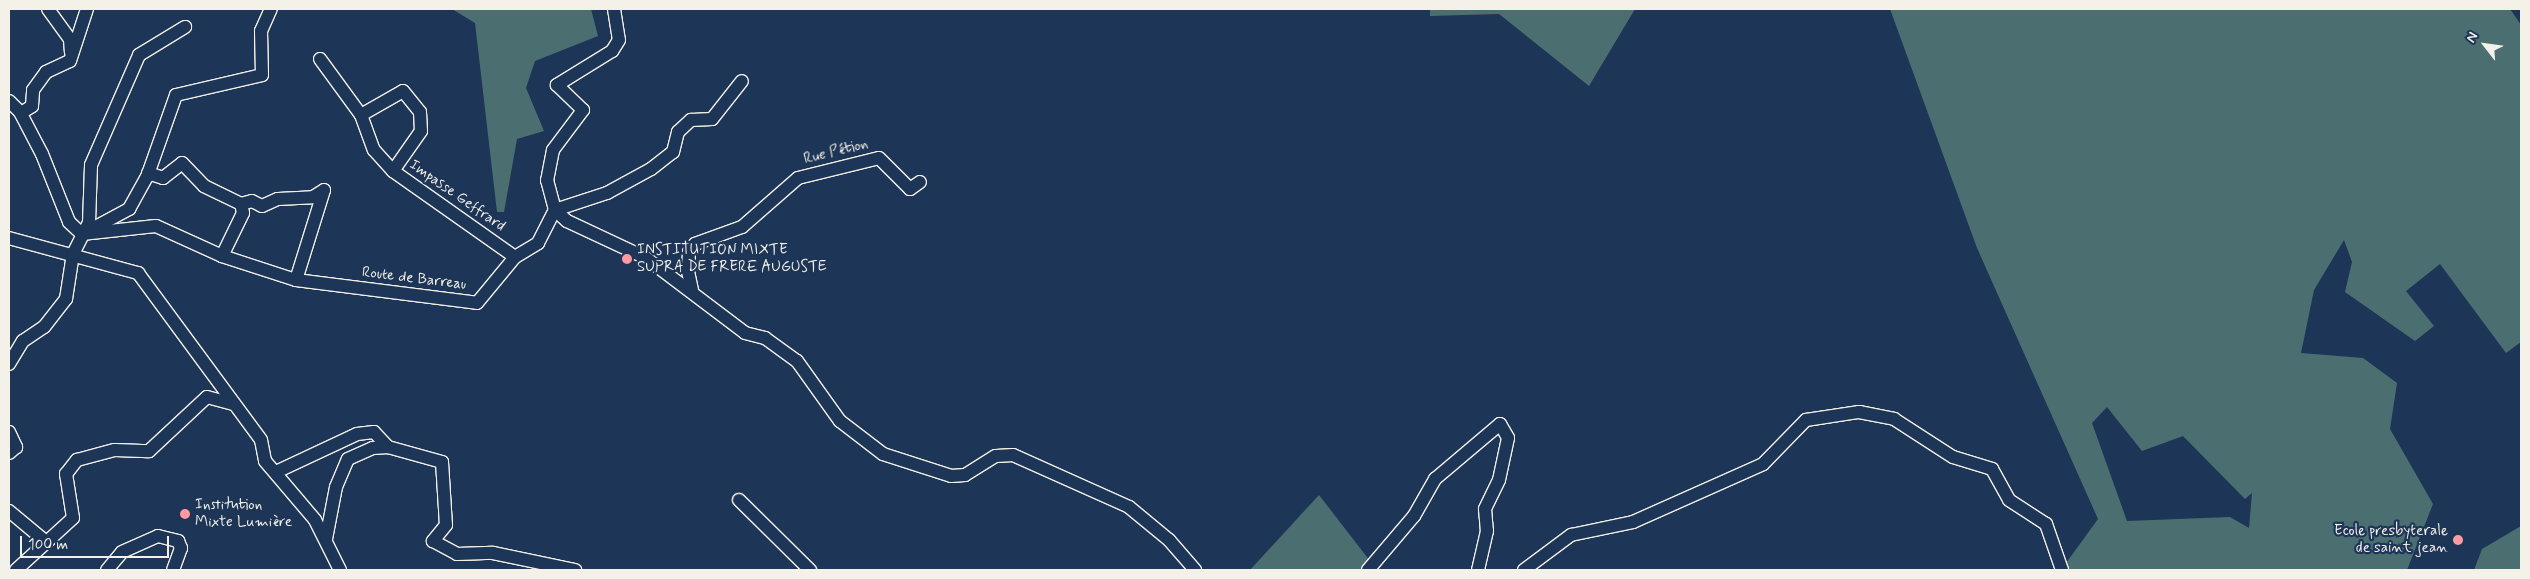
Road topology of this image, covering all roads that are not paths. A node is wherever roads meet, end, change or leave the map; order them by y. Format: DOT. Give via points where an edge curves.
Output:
graph roads {
  1 [pos="48,9"];
  2 [pos="87,9"];
  3 [pos="271,9"];
  4 [pos="614,9"];
  5 [pos="185,28"];
  6 [pos="320,59"];
  7 [pos="70,61"];
  8 [pos="742,81"];
  9 [pos="9,101"];
  10 [pos="21,113"];
  11 [pos="361,115"];
  12 [pos="393,171"];
  13 [pos="148,173"];
  14 [pos="920,182"];
  15 [pos="241,204"];
  16 [pos="555,210"];
  17 [pos="82,234"];
  18 [pos="9,237"];
  19 [pos="72,254"];
  20 [pos="222,256"];
  21 [pos="515,257"];
  22 [pos="296,280"];
  23 [pos="692,290"];
  24 [pos="9,364"];
  25 [pos="234,404"];
  26 [pos="9,432"];
  27 [pos="388,447"];
  28 [pos="9,453"];
  29 [pos="276,472"];
  30 [pos="739,500"];
  31 [pos="9,512"];
  32 [pos="326,539"];
  33 [pos="45,541"];
  34 [pos="16,570"];
  35 [pos="107,570"];
  36 [pos="173,570"];
  37 [pos="340,570"];
  38 [pos="575,570"];
  39 [pos="810,570"];
  40 [pos="1195,570"];
  41 [pos="1368,570"];
  42 [pos="1478,570"];
  43 [pos="1524,570"];
  44 [pos="2062,570"];
  1 -- 7 [label="street" via="71,42"];
  2 -- 7 [label="street"];
  3 -- 13 [label="street" via="262,31 262,75 176,95"];
  4 -- 16 [label="street" via="619,40 612,50 557,85 583,110 551,157 547,180"];
  5 -- 17 [label="street" via="139,55 91,166 88,223"];
  6 -- 11 [label="street, Impasse Geffrard"];
  7 -- 10 [label="street" via="46,72 33,90 32,106"];
  8 -- 16 [label="street" via="712,119 691,120 684,126 678,132 673,152 651,169 606,193"];
  9 -- 10 [label="street"];
  10 -- 17 [label="street" via="69,222"];
  11 -- 12 [label="street, Impasse Geffrard" via="374,150"];
  11 -- 12 [label="street" via="403,91 420,112 421,131"];
  12 -- 21 [label="street, Impasse Geffrard"];
  13 -- 15 [label="street" via="163,178 182,163 204,186"];
  13 -- 17 [label="street" via="129,209"];
  14 -- 23 [label="street, Rue Pétion" via="910,188 879,158 798,178 742,228 695,244 689,252"];
  15 -- 20 [label="street" via="243,214"];
  15 -- 22 [label="street" via="252,201 262,206 278,199 313,197 324,190"];
  16 -- 21 [label="street, Route de Barreau" via="538,243"];
  16 -- 23 [label="street" via="567,221 646,258"];
  17 -- 19 [label="street"];
  17 -- 20 [label="street, Route de Barreau" via="156,226"];
  18 -- 19 [label="street"];
  19 -- 24 [label="street" via="66,299 44,327 23,341"];
  19 -- 25 [label="street" via="106,268 138,273"];
  20 -- 22 [label="street, Route de Barreau"];
  21 -- 22 [label="street, Route de Barreau" via="477,303"];
  23 -- 40 [label="street" via="745,333 765,338 798,361 840,421 883,454 951,476 965,475 996,456 1012,455 1129,507 1168,540"];
  25 -- 29 [label="street" via="261,440 264,461"];
  25 -- 33 [label="street" via="207,397 149,451 115,450 77,460 66,474 73,518 62,532"];
  26 -- 28 [label="street" via="16,447"];
  27 -- 29 [label="street" via="374,432 358,434"];
  27 -- 32 [label="street" via="373,448 348,459 336,486"];
  27 -- 38 [label="street" via="442,462 446,524 433,541 457,554 493,554"];
  29 -- 32 [label="street"];
  30 -- 39 [label="street"];
  31 -- 33 [label="street"];
  32 -- 37 [label="street"];
  33 -- 34 [label="street"];
  35 -- 36 [label="street" via="122,552 158,536 178,541 181,548"];
  41 -- 42 [label="street" via="1414,516 1434,479 1500,424 1508,438 1499,480 1485,508 1487,531"];
  43 -- 44 [label="street" via="1571,536 1633,522 1763,464 1806,420 1859,412 1894,419 1953,457 1992,469 2009,500 2046,524"];
}
